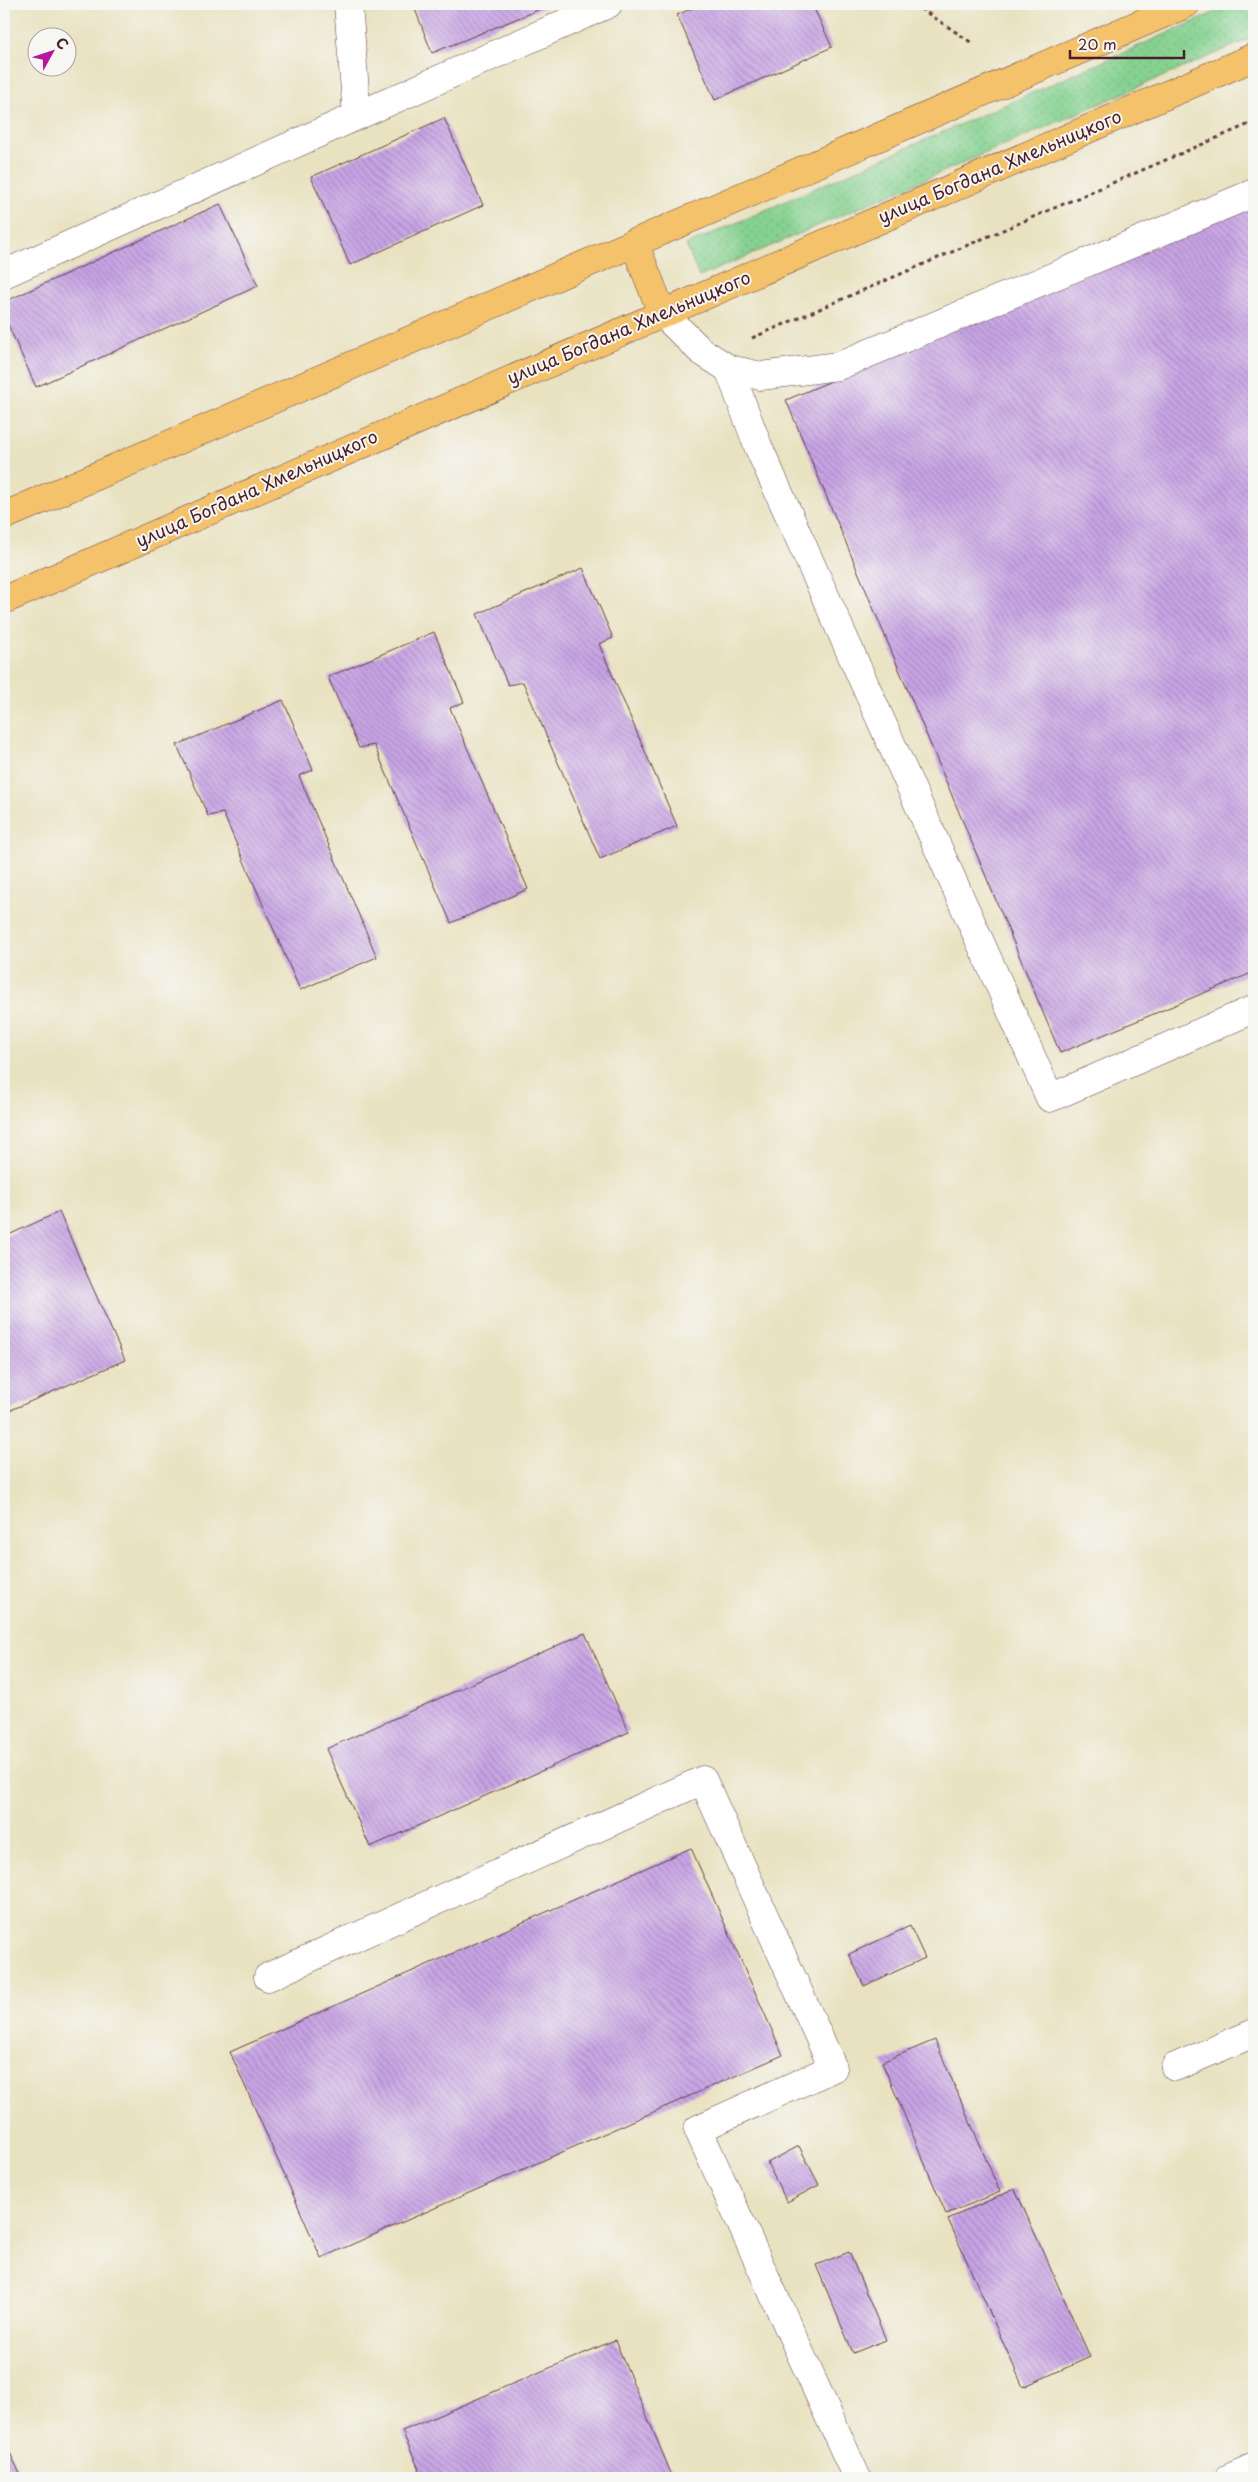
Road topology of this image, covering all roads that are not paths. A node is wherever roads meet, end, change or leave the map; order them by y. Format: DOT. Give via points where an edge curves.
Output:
graph roads {
  1 [pos="348,4"];
  2 [pos="608,4"];
  3 [pos="1186,4"];
  4 [pos="1254,57"];
  5 [pos="357,116"];
  6 [pos="1254,193"];
  7 [pos="634,242"];
  8 [pos="4,274"];
  9 [pos="662,313"];
  10 [pos="719,363"];
  11 [pos="4,516"];
  12 [pos="4,600"];
  13 [pos="1254,1008"];
  14 [pos="268,1977"];
  15 [pos="1254,2033"];
  16 [pos="1175,2067"];
  17 [pos="1254,2467"];
  18 [pos="857,2478"];
  19 [pos="1229,2478"];
  1 -- 5 [label="lane"];
  2 -- 5 [label="lane"];
  3 -- 7 [label="highway"];
  4 -- 9 [label="highway, улица Богдана Хмельницкого"];
  5 -- 8 [label="lane"];
  6 -- 10 [label="lane" via="838,366 761,376"];
  7 -- 9 [label="highway"];
  7 -- 11 [label="highway"];
  9 -- 10 [label="lane" via="701,351"];
  9 -- 12 [label="highway, улица Богдана Хмельницкого"];
  10 -- 13 [label="lane" via="1050,1098"];
  14 -- 18 [label="lane" via="703,1780 833,2068 698,2129"];
  15 -- 16 [label="lane"];
  17 -- 19 [label="lane"];
}
